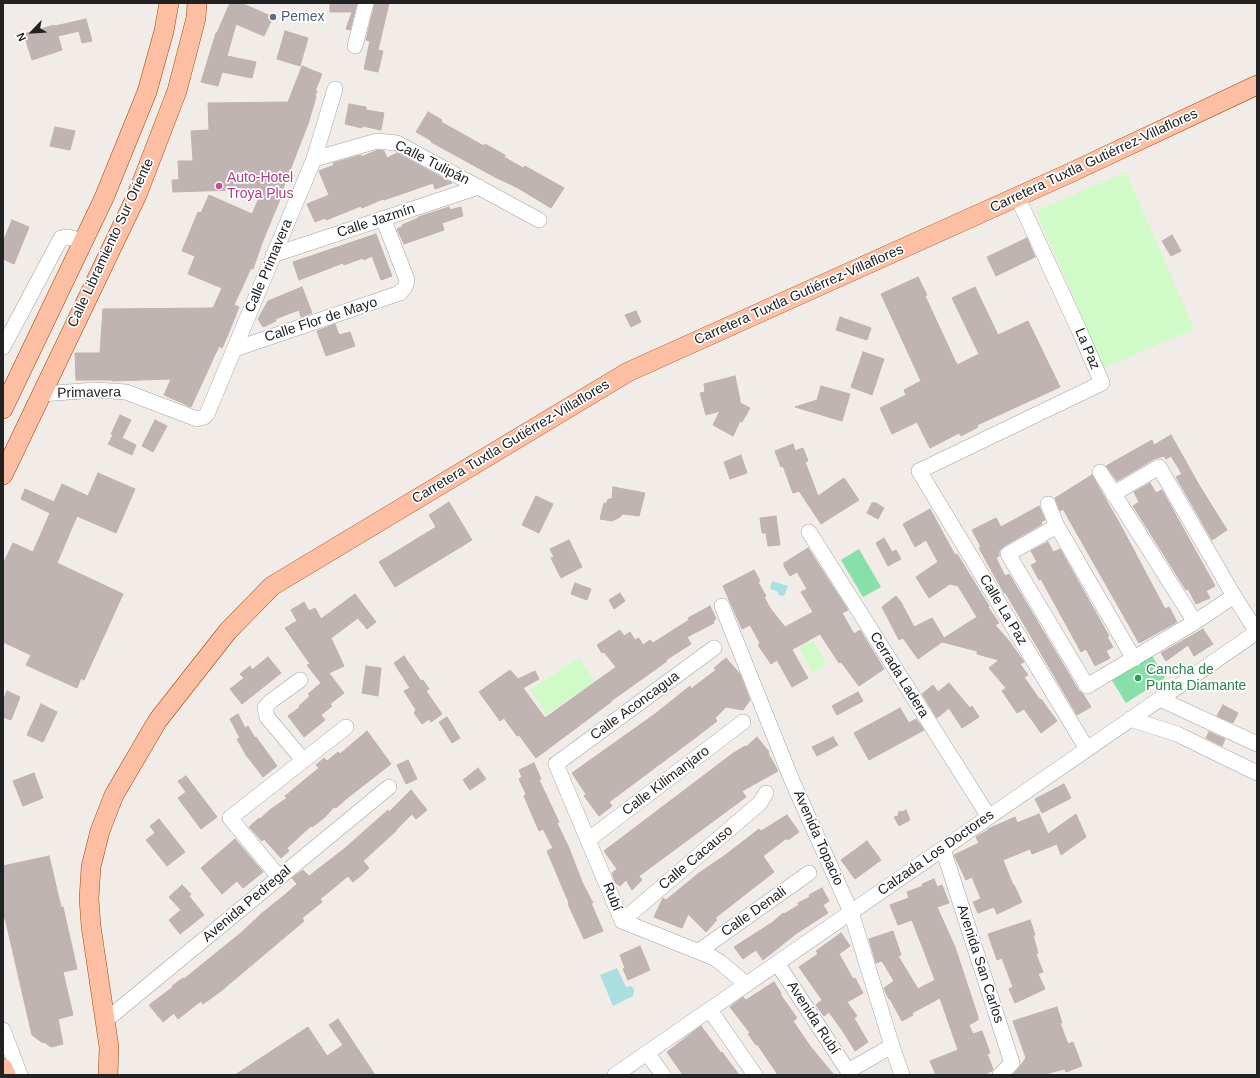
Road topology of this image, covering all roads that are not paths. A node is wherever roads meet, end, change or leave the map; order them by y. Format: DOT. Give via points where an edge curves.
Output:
graph roads {
  1 [pos="169,3"];
  2 [pos="197,3"];
  3 [pos="366,3"];
  4 [pos="355,46"];
  5 [pos="1257,85"];
  6 [pos="335,89"];
  7 [pos="314,159"];
  8 [pos="479,187"];
  9 [pos="1017,196"];
  10 [pos="383,218"];
  11 [pos="539,220"];
  12 [pos="84,240"];
  13 [pos="273,255"];
  14 [pos="44,271"];
  15 [pos="64,280"];
  16 [pos="3,347"];
  17 [pos="235,348"];
  18 [pos="41,394"];
  19 [pos="3,409"];
  20 [pos="204,417"];
  21 [pos="11,457"];
  22 [pos="919,471"];
  23 [pos="1100,472"];
  24 [pos="3,475"];
  25 [pos="3,485"];
  26 [pos="1113,494"];
  27 [pos="1048,504"];
  28 [pos="1057,526"];
  29 [pos="809,532"];
  30 [pos="1234,596"];
  31 [pos="722,606"];
  32 [pos="1195,622"];
  33 [pos="1257,632"];
  34 [pos="714,648"];
  35 [pos="1134,659"];
  36 [pos="300,680"];
  37 [pos="1160,699"];
  38 [pos="1190,712"];
  39 [pos="1130,719"];
  40 [pos="743,722"];
  41 [pos="346,727"];
  42 [pos="1177,734"];
  43 [pos="1252,741"];
  44 [pos="1087,749"];
  45 [pos="303,760"];
  46 [pos="556,764"];
  47 [pos="1240,764"];
  48 [pos="1257,773"];
  49 [pos="389,787"];
  50 [pos="766,793"];
  51 [pos="989,817"];
  52 [pos="588,840"];
  53 [pos="943,849"];
  54 [pos="810,873"];
  55 [pos="279,877"];
  56 [pos="851,912"];
  57 [pos="622,921"];
  58 [pos="699,951"];
  59 [pos="777,963"];
  60 [pos="746,984"];
  61 [pos="710,1010"];
  62 [pos="105,1021"];
  63 [pos="3,1030"];
  64 [pos="892,1046"];
  65 [pos="647,1053"];
  66 [pos="3,1068"];
  67 [pos="6,1075"];
  68 [pos="20,1075"];
  69 [pos="108,1075"];
  70 [pos="615,1075"];
  71 [pos="663,1075"];
  72 [pos="755,1075"];
  73 [pos="902,1075"];
  74 [pos="1000,1075"];
  1 -- 12 [label="main road, Calle Libramiento Sur Oriente" via="147,92"];
  2 -- 18 [label="main road, Calle Libramiento Sur Oriente" via="196,18 177,91 137,195"];
  3 -- 4 [label="street"];
  5 -- 9 [label="main road, Carretera Tuxtla Gutiérrez-Villaflores"];
  6 -- 7 [label="street, Calle Primavera"];
  7 -- 8 [label="street, Calle Tulipán" via="377,141 396,143"];
  7 -- 13 [label="street, Calle Primavera"];
  8 -- 10 [label="street, Calle Jazmín"];
  8 -- 11 [label="street, Calle Tulipán"];
  9 -- 22 [label="street, La Paz" via="1102,383"];
  9 -- 62 [label="main road, Carretera Tuxtla Gutiérrez-Villaflores" via="628,372 272,586 228,631 158,720 114,795 100,831 91,866 89,899"];
  10 -- 13 [label="street, Calle Jazmín"];
  10 -- 17 [label="street, Calle Flor de Mayo" via="407,280 400,294"];
  12 -- 14 [label="street" via="61,238"];
  12 -- 15 [label="main road, Calle Libramiento Sur Oriente"];
  13 -- 17 [label="street, Calle Primavera"];
  14 -- 15 [label="street"];
  14 -- 16 [label="street"];
  15 -- 19 [label="main road, Calle Libramiento Sur Oriente"];
  17 -- 20 [label="street, Calle Primavera"];
  18 -- 20 [label="street, Primavera" via="96,390 126,392 197,418"];
  18 -- 21 [label="main road, Calle Libramiento Sur Oriente"];
  21 -- 24 [label="main road, Calle Libramiento Sur Oriente"];
  21 -- 25 [label="street"];
  22 -- 44 [label="street, Calle La Paz"];
  23 -- 26 [label="street"];
  26 -- 30 [label="street" via="1159,467"];
  26 -- 32 [label="street"];
  27 -- 28 [label="street"];
  28 -- 35 [label="street"];
  28 -- 35 [label="street" via="1008,554 1087,686"];
  29 -- 51 [label="street, Cerrada Ladera"];
  30 -- 32 [label="street"];
  30 -- 33 [label="street"];
  31 -- 56 [label="street, Avenida Topacio" via="794,783"];
  32 -- 35 [label="street"];
  33 -- 37 [label="street, Calzada Los Doctores"];
  34 -- 46 [label="street, Calle Aconcagua"];
  36 -- 45 [label="street" via="270,701 265,708 267,717"];
  37 -- 38 [label="street"];
  37 -- 39 [label="street, Calzada Los Doctores"];
  38 -- 42 [label="street"];
  38 -- 43 [label="street"];
  39 -- 42 [label="street"];
  39 -- 44 [label="street, Calzada Los Doctores"];
  40 -- 52 [label="street, Calle Kilimanjaro"];
  41 -- 45 [label="street"];
  42 -- 47 [label="street"];
  43 -- 47 [label="street"];
  44 -- 51 [label="street, Calzada Los Doctores"];
  45 -- 55 [label="street" via="230,818"];
  46 -- 52 [label="street, Rubí"];
  47 -- 48 [label="street"];
  49 -- 55 [label="street, Avenida Pedregal"];
  50 -- 57 [label="street, Calle Cacauso" via="760,803"];
  51 -- 53 [label="street, Calzada Los Doctores"];
  52 -- 57 [label="street, Rubí"];
  53 -- 56 [label="street, Calzada Los Doctores"];
  53 -- 74 [label="street, Avenida San Carlos" via="1012,1063"];
  54 -- 58 [label="street, Calle Denali"];
  55 -- 62 [label="street, Avenida Pedregal"];
  56 -- 59 [label="street, Calzada Los Doctores"];
  56 -- 64 [label="street, Avenida Topacio"];
  57 -- 58 [label="street, Rubí"];
  58 -- 60 [label="street, Rubí" via="720,962"];
  59 -- 60 [label="street, Calzada Los Doctores"];
  59 -- 64 [label="street, Avenida Rubí" via="848,1071"];
  60 -- 61 [label="street, Calzada Los Doctores"];
  61 -- 65 [label="street, Calzada Los Doctores"];
  61 -- 72 [label="street"];
  62 -- 69 [label="main road, Carretera Tuxtla Gutiérrez-Villaflores" via="109,1047"];
  63 -- 68 [label="street"];
  64 -- 73 [label="street, Avenida Topacio"];
  65 -- 70 [label="street, Calzada Los Doctores"];
  65 -- 71 [label="street"];
  66 -- 67 [label="main road"];
}
